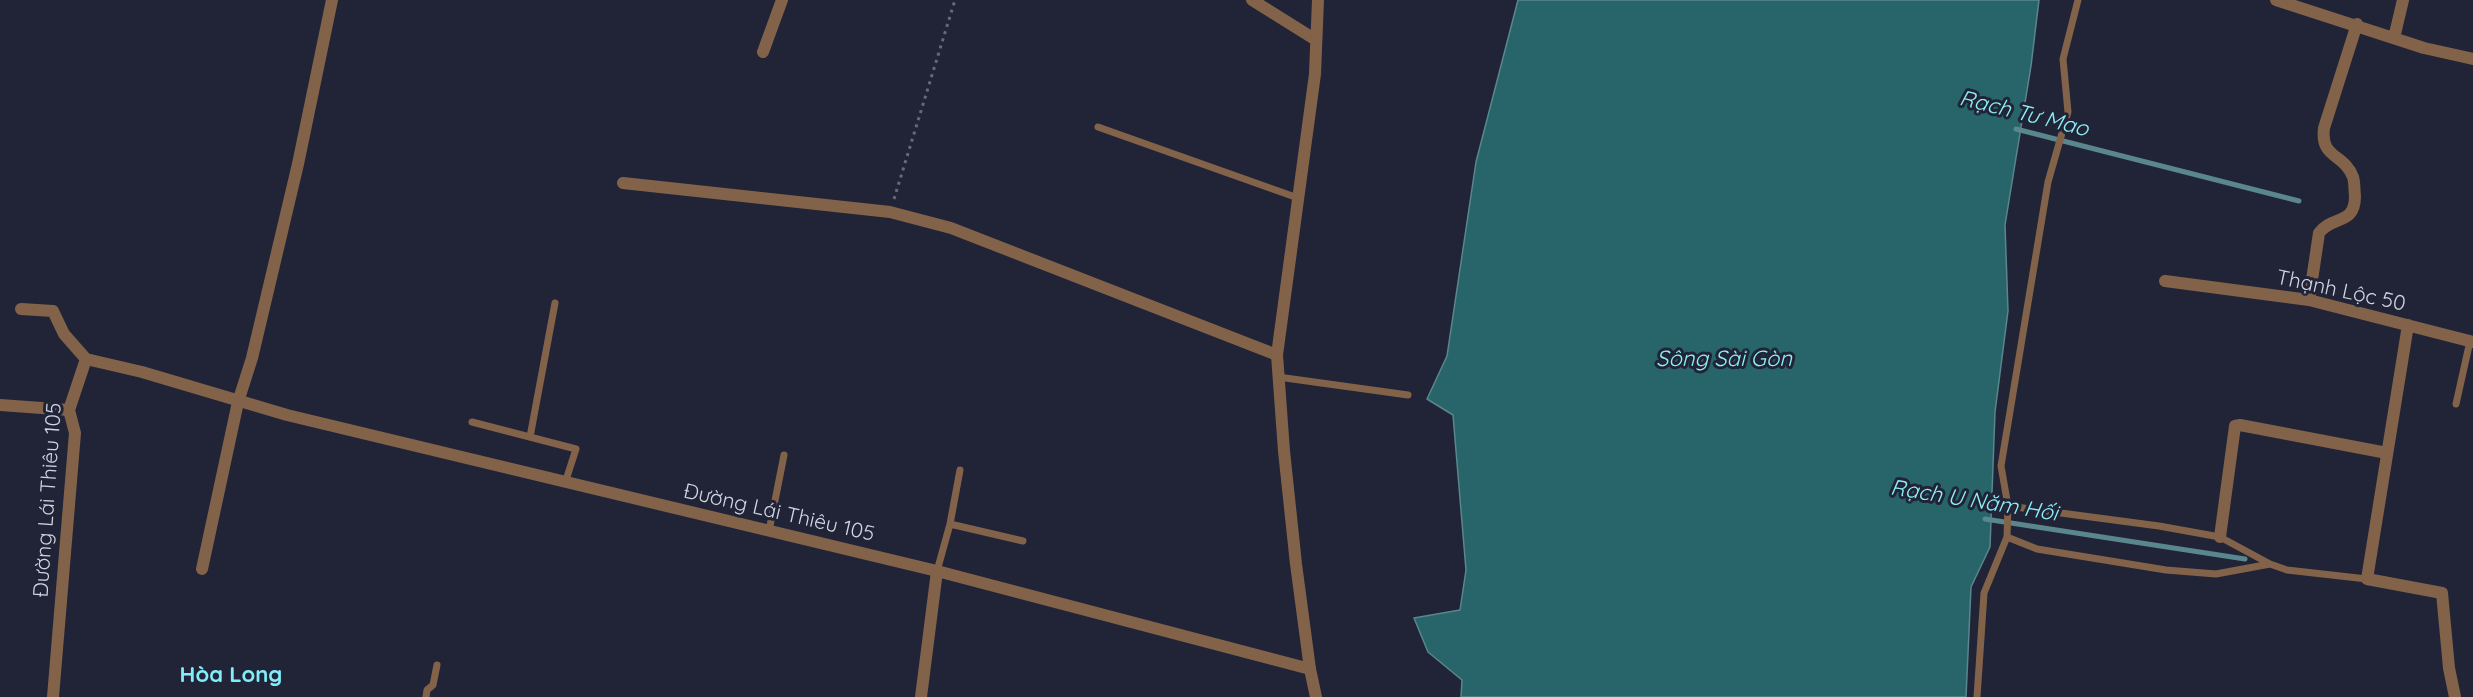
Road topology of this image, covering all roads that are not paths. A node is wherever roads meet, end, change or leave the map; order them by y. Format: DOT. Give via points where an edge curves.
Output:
graph roads {
  1 [pos="332,0"];
  2 [pos="782,0"];
  3 [pos="1252,0"];
  4 [pos="1318,0"];
  5 [pos="2078,0"];
  6 [pos="2276,0"];
  7 [pos="2403,0"];
  8 [pos="2357,24"];
  9 [pos="2394,38"];
  10 [pos="1316,40"];
  11 [pos="763,52"];
  12 [pos="2473,59"];
  13 [pos="1098,127"];
  14 [pos="623,183"];
  15 [pos="1298,198"];
  16 [pos="2165,281"];
  17 [pos="2309,300"];
  18 [pos="555,303"];
  19 [pos="21,309"];
  20 [pos="2408,325"];
  21 [pos="2471,341"];
  22 [pos="1277,354"];
  23 [pos="86,359"];
  24 [pos="1278,377"];
  25 [pos="1408,395"];
  26 [pos="238,402"];
  27 [pos="2456,404"];
  28 [pos="0,405"];
  29 [pos="69,410"];
  30 [pos="472,422"];
  31 [pos="530,437"];
  32 [pos="2387,453"];
  33 [pos="784,455"];
  34 [pos="960,470"];
  35 [pos="565,483"];
  36 [pos="2008,508"];
  37 [pos="950,524"];
  38 [pos="769,531"];
  39 [pos="2007,536"];
  40 [pos="2220,537"];
  41 [pos="1023,541"];
  42 [pos="2270,564"];
  43 [pos="202,569"];
  44 [pos="937,571"];
  45 [pos="2367,579"];
  46 [pos="437,665"];
  47 [pos="1310,669"];
  48 [pos="53,697"];
  49 [pos="426,697"];
  50 [pos="921,697"];
  51 [pos="1316,697"];
  52 [pos="1977,697"];
  53 [pos="2455,697"];
  1 -- 26 [label="street" via="298,164"];
  2 -- 11 [label="street"];
  3 -- 10 [label="street"];
  4 -- 10 [label="street"];
  5 -- 36 [label="lane" via="2063,59 2067,112 2048,182 2001,466"];
  6 -- 8 [label="street"];
  7 -- 9 [label="street"];
  8 -- 9 [label="street"];
  8 -- 17 [label="street" via="2323,141 2348,166 2354,179 2355,203 2351,214 2325,225 2319,233"];
  9 -- 12 [label="street"];
  10 -- 15 [label="street"];
  13 -- 15 [label="lane"];
  14 -- 22 [label="street" via="890,212 951,228"];
  15 -- 22 [label="street"];
  16 -- 17 [label="street, Thạnh Lộc 50"];
  17 -- 20 [label="street, Thạnh Lộc 50"];
  18 -- 31 [label="lane"];
  19 -- 23 [label="street" via="53,311 64,334"];
  20 -- 21 [label="street, Thạnh Lộc 50"];
  20 -- 32 [label="street"];
  21 -- 27 [label="lane"];
  22 -- 24 [label="street"];
  23 -- 26 [label="street, Đường Lái Thiêu 105"];
  23 -- 29 [label="street, Đường Lái Thiêu 105"];
  24 -- 25 [label="lane"];
  24 -- 47 [label="street"];
  26 -- 35 [label="street, Đường Lái Thiêu 105"];
  26 -- 43 [label="street"];
  28 -- 29 [label="street"];
  29 -- 48 [label="street, Đường Lái Thiêu 105" via="75,434"];
  30 -- 31 [label="lane"];
  31 -- 35 [label="lane" via="576,449"];
  32 -- 40 [label="street" via="2235,426"];
  32 -- 45 [label="street"];
  33 -- 38 [label="lane"];
  34 -- 37 [label="lane"];
  35 -- 38 [label="street, Đường Lái Thiêu 105"];
  36 -- 39 [label="lane"];
  36 -- 40 [label="lane"];
  37 -- 41 [label="lane"];
  37 -- 44 [label="lane"];
  38 -- 44 [label="street, Đường Lái Thiêu 105"];
  39 -- 42 [label="lane" via="2037,549 2166,570 2216,574"];
  39 -- 52 [label="lane" via="1984,593"];
  40 -- 42 [label="lane"];
  42 -- 45 [label="lane" via="2287,570"];
  44 -- 47 [label="street, Đường Lái Thiêu 105"];
  44 -- 50 [label="street"];
  45 -- 53 [label="street" via="2442,593"];
  46 -- 49 [label="lane"];
  47 -- 51 [label="street"];
}
